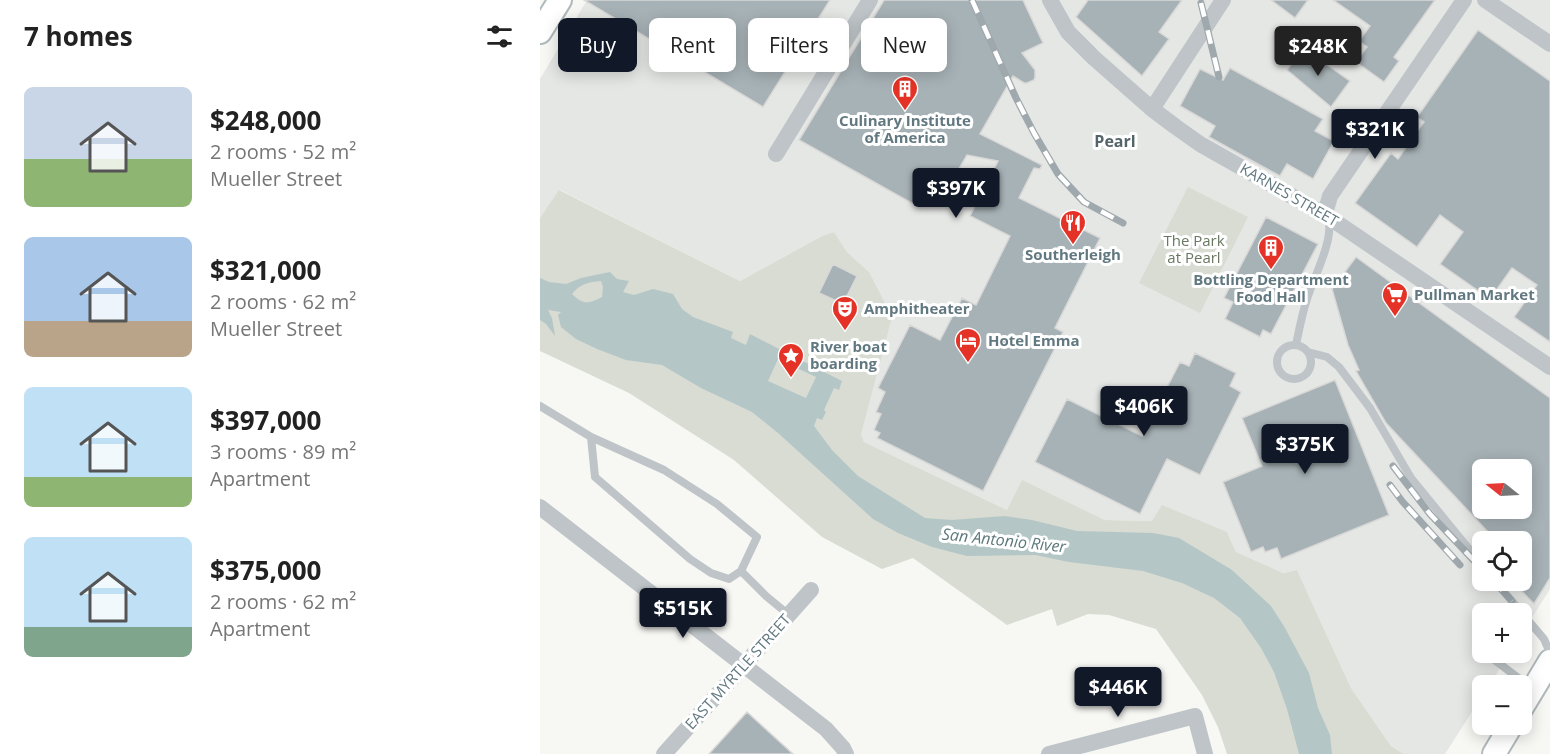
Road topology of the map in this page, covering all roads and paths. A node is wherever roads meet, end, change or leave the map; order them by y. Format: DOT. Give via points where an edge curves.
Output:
graph roads {
  1 [pos="870,0"];
  2 [pos="1050,0"];
  3 [pos="1222,0"];
  4 [pos="1464,0"];
  5 [pos="1485,0"];
  6 [pos="558,1"];
  7 [pos="540,32"];
  8 [pos="1550,44"];
  9 [pos="1152,109"];
  10 [pos="776,154"];
  11 [pos="1327,216"];
  12 [pos="1296,345"];
  13 [pos="1308,352"];
  14 [pos="1550,367"];
  15 [pos="540,406"];
  16 [pos="591,437"];
  17 [pos="541,510"];
  18 [pos="1472,553"];
  19 [pos="741,571"];
  20 [pos="811,590"];
  21 [pos="1503,591"];
  22 [pos="789,615"];
  23 [pos="1550,653"];
  24 [pos="1550,661"];
  25 [pos="1498,663"];
  26 [pos="744,665"];
  27 [pos="1533,689"];
  28 [pos="1505,735"];
  29 [pos="664,754"];
  30 [pos="846,754"];
  31 [pos="1049,754"];
  32 [pos="1205,754"];
  33 [pos="1494,754"];
  1 -- 10 [label="street"];
  2 -- 9 [label="street, KARNES STREET" via="1068,32"];
  3 -- 9 [label="street"];
  4 -- 11 [label="street" via="1330,196"];
  5 -- 8 [label="street"];
  6 -- 7 [label="main road"];
  9 -- 11 [label="street, KARNES STREET" via="1200,144"];
  11 -- 12 [label="lane" via="1328,243 1307,299"];
  11 -- 14 [label="street, KARNES STREET"];
  12 -- 13 [label="lane"];
  12 -- 13 [label="lane" via="1284,349 1277,360 1286,377 1305,376 1311,364"];
  13 -- 18 [label="lane" via="1327,357 1354,385 1411,478"];
  15 -- 16 [label="lane"];
  16 -- 19 [label="lane" via="594,477 711,573 729,579"];
  16 -- 19 [label="lane" via="664,470 717,504 757,537"];
  17 -- 26 [label="street"];
  19 -- 22 [label="lane"];
  20 -- 22 [label="street, EAST MYRTLE STREET"];
  21 -- 23 [label="lane" via="1544,639"];
  22 -- 26 [label="street, EAST MYRTLE STREET"];
  24 -- 27 [label="main road"];
  25 -- 27 [label="lane"];
  26 -- 29 [label="street, EAST MYRTLE STREET"];
  26 -- 30 [label="street" via="826,729"];
  28 -- 33 [label="main road"];
  31 -- 32 [label="street" via="1195,716"];
}
